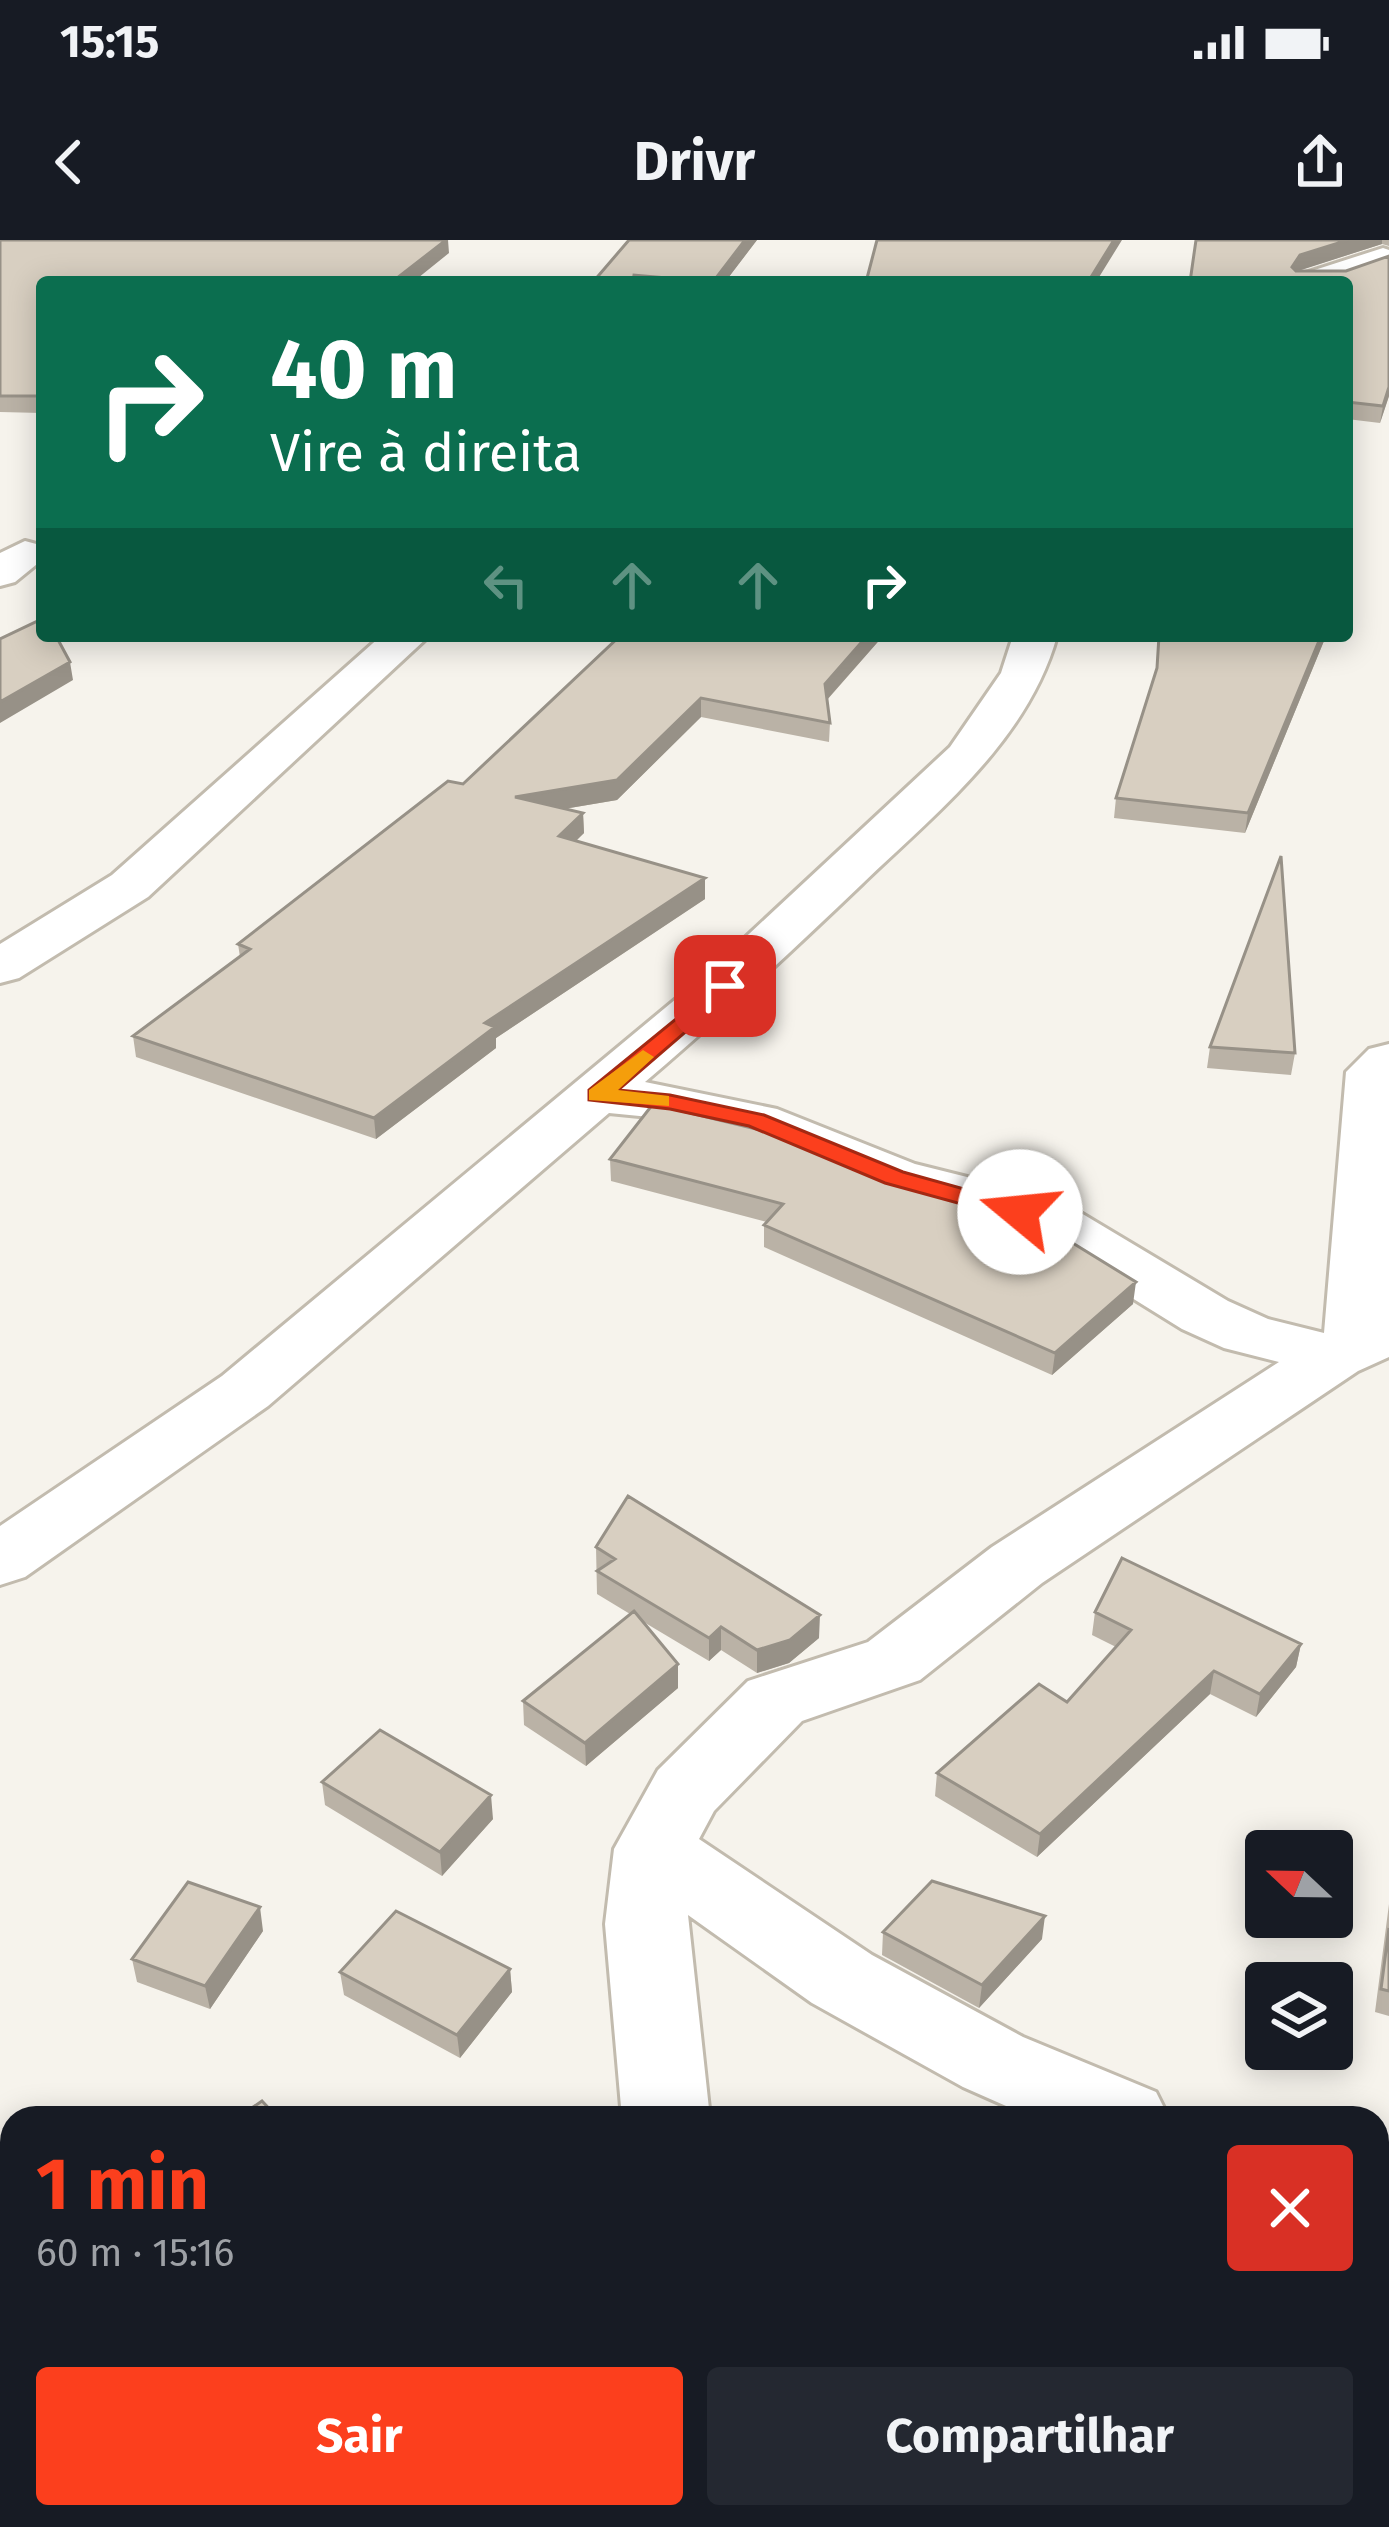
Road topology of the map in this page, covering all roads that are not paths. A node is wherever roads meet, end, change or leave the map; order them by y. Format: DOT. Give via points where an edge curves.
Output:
graph roads {
  1 [pos="1383,258"];
  2 [pos="1329,276"];
  3 [pos="400,642"];
  4 [pos="1033,642"];
  5 [pos="0,967"];
  6 [pos="1389,1061"];
  7 [pos="598,1095"];
  8 [pos="1360,1344"];
  9 [pos="0,1560"];
  10 [pos="654,1849"];
  11 [pos="665,2106"];
  12 [pos="1097,2106"];
  1 -- 2 [label="street"];
  3 -- 5 [label="street" via="130,886"];
  4 -- 7 [label="street" via="1024,673 967,757"];
  6 -- 8 [label="street" via="1374,1072 1377,1106 1358,1245"];
  7 -- 8 [label="street" via="756,1120 894,1178 1059,1226 1247,1334"];
  7 -- 9 [label="street" via="245,1391"];
  8 -- 10 [label="street" via="1017,1565 894,1661 775,1701 686,1791"];
  10 -- 11 [label="street" via="646,1924"];
  10 -- 12 [label="street" via="842,1979 993,2062"];
}
